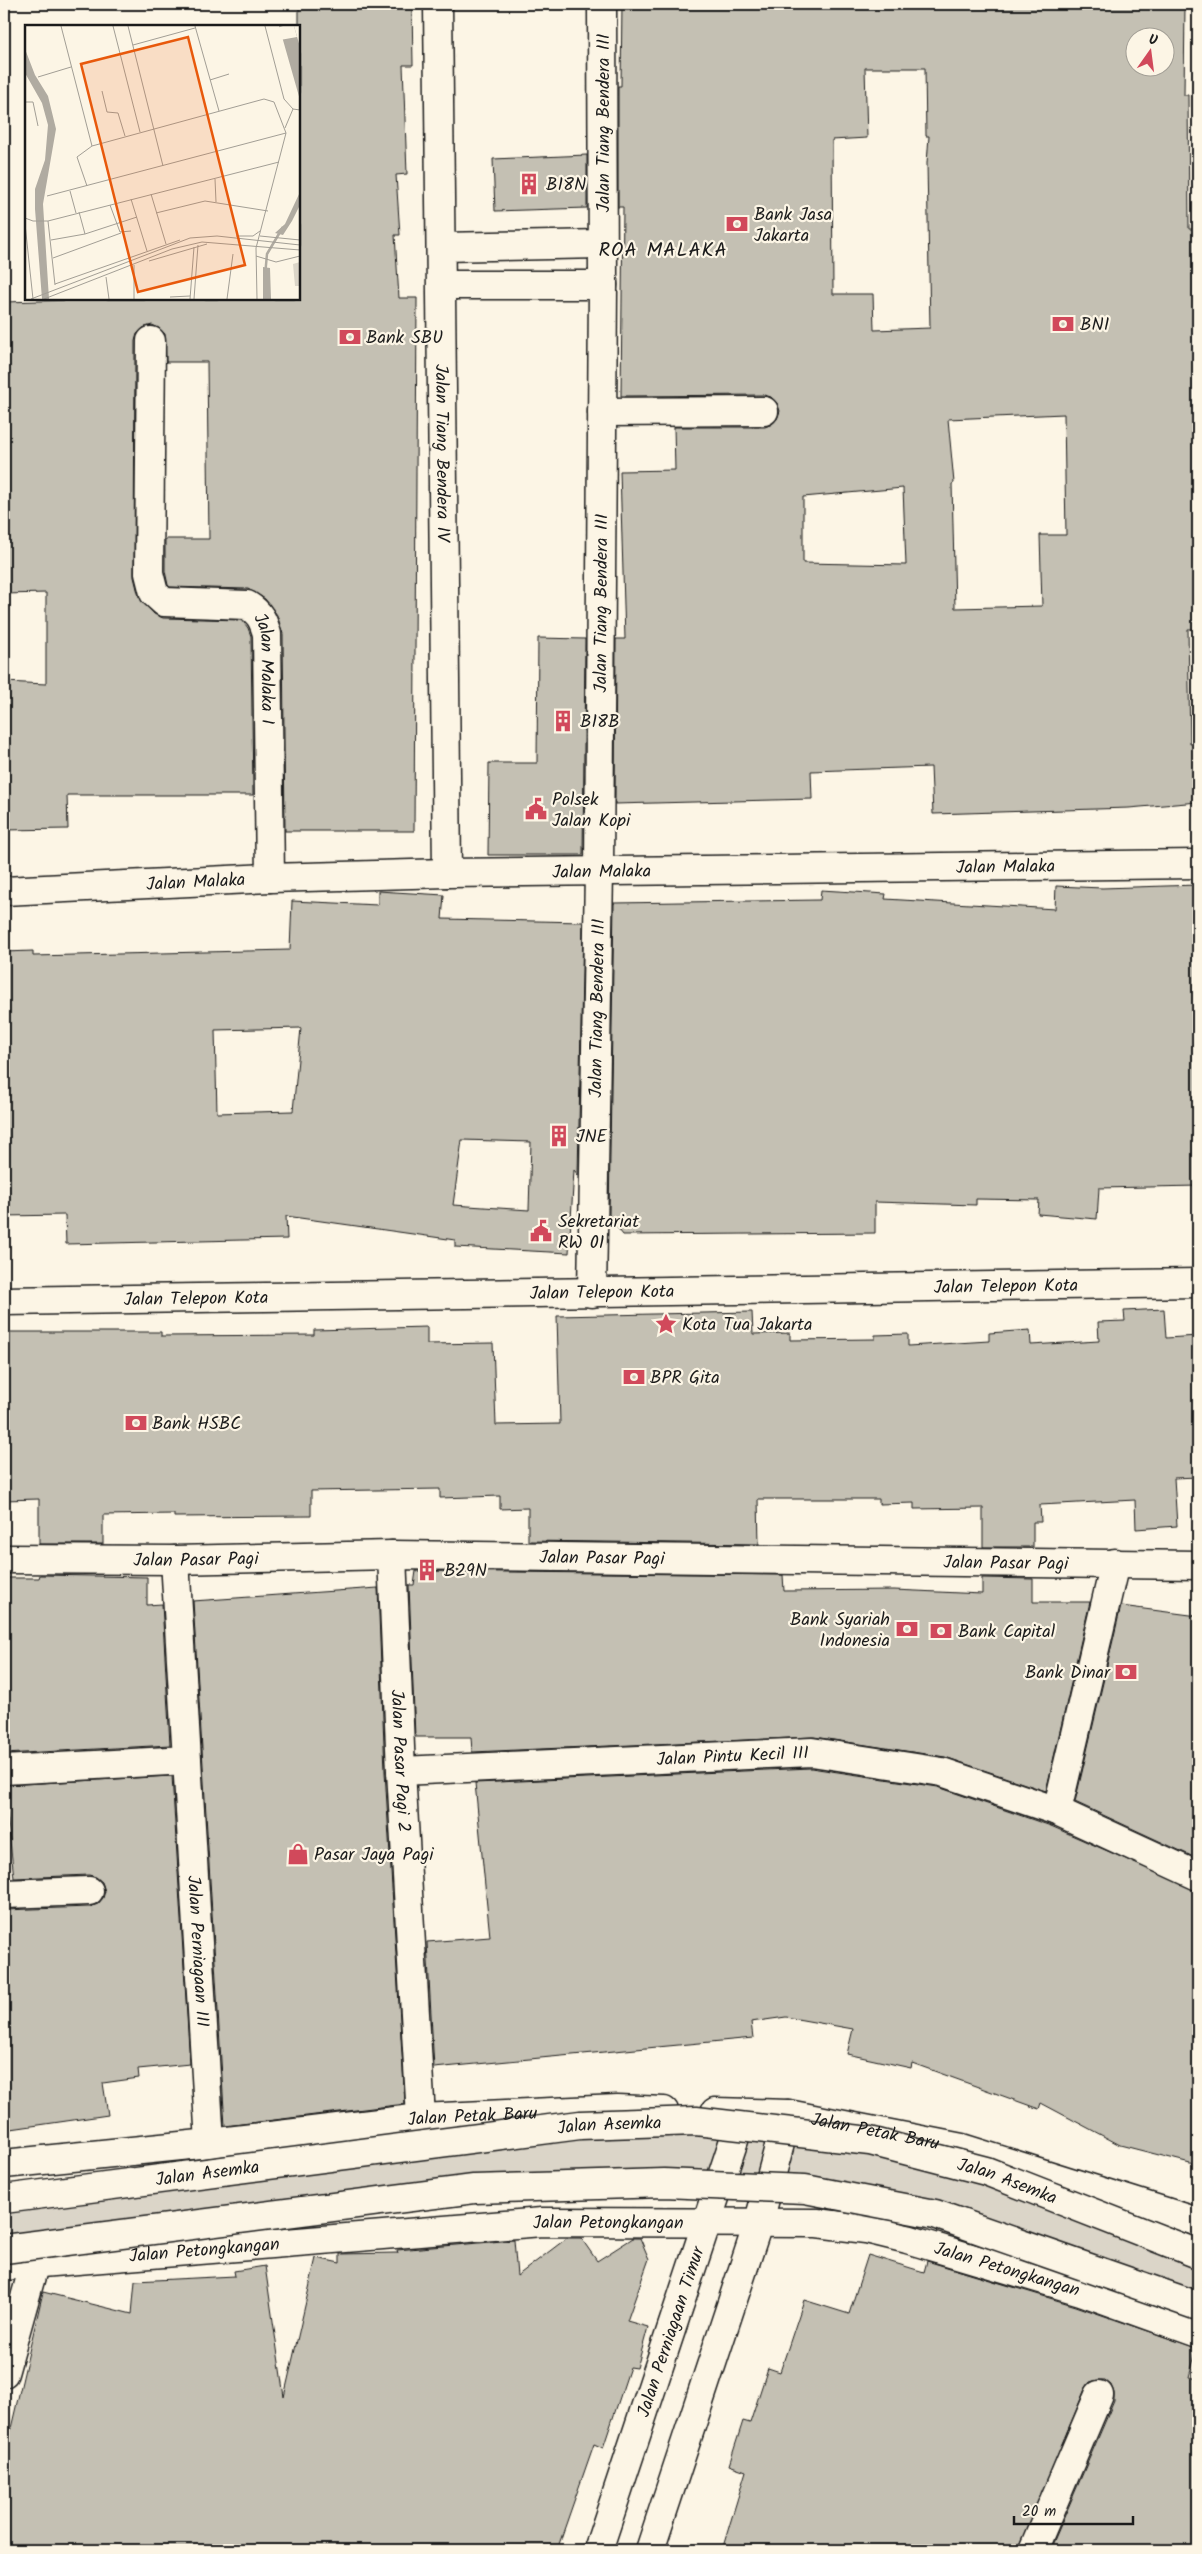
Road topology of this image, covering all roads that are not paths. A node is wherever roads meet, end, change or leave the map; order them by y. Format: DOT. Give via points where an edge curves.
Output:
graph roads {
  1 [pos="438,4"];
  2 [pos="602,4"];
  3 [pos="603,244"];
  4 [pos="442,247"];
  5 [pos="443,285"];
  6 [pos="603,285"];
  7 [pos="151,341"];
  8 [pos="764,411"];
  9 [pos="602,412"];
  10 [pos="1198,864"];
  11 [pos="599,872"];
  12 [pos="447,873"];
  13 [pos="270,878"];
  14 [pos="4,891"];
  15 [pos="1198,1283"];
  16 [pos="592,1293"];
  17 [pos="4,1301"];
  18 [pos="392,1555"];
  19 [pos="4,1559"];
  20 [pos="175,1560"];
  21 [pos="1114,1563"];
  22 [pos="1198,1565"];
  23 [pos="187,1760"];
  24 [pos="4,1770"];
  25 [pos="401,1771"];
  26 [pos="1057,1811"];
  27 [pos="1198,1876"];
  28 [pos="89,1891"];
  29 [pos="4,1894"];
  30 [pos="743,2113"];
  31 [pos="788,2114"];
  32 [pos="421,2118"];
  33 [pos="210,2143"];
  34 [pos="4,2164"];
  35 [pos="4,2199"];
  36 [pos="759,2221"];
  37 [pos="708,2222"];
  38 [pos="1198,2222"];
  39 [pos="4,2250"];
  40 [pos="1198,2254"];
  41 [pos="35,2262"];
  42 [pos="4,2266"];
  43 [pos="1198,2306"];
  44 [pos="1198,2333"];
  45 [pos="4,2373"];
  46 [pos="1099,2395"];
  47 [pos="598,2550"];
  48 [pos="650,2550"];
  49 [pos="1033,2550"];
  1 -- 4 [label="street, Jalan Tiang Bendera IV"];
  2 -- 3 [label="street, Jalan Tiang Bendera III"];
  3 -- 4 [label="street"];
  3 -- 6 [label="street, Jalan Tiang Bendera III"];
  4 -- 5 [label="street, Jalan Tiang Bendera IV"];
  5 -- 6 [label="street"];
  5 -- 12 [label="street, Jalan Tiang Bendera IV"];
  6 -- 9 [label="street, Jalan Tiang Bendera III"];
  7 -- 13 [label="street, Jalan Malaka I" via="149,573 154,593 164,602 247,606 262,618 267,634"];
  8 -- 9 [label="street"];
  9 -- 11 [label="street, Jalan Tiang Bendera III"];
  10 -- 11 [label="street, Jalan Malaka"];
  11 -- 12 [label="street, Jalan Malaka"];
  11 -- 16 [label="street, Jalan Tiang Bendera III"];
  12 -- 13 [label="street, Jalan Malaka"];
  13 -- 14 [label="street, Jalan Malaka"];
  15 -- 16 [label="street, Jalan Telepon Kota"];
  16 -- 17 [label="street, Jalan Telepon Kota"];
  18 -- 20 [label="street, Jalan Pasar Pagi"];
  18 -- 21 [label="street, Jalan Pasar Pagi"];
  18 -- 25 [label="street, Jalan Pasar Pagi 2"];
  19 -- 20 [label="street, Jalan Pasar Pagi"];
  20 -- 23 [label="street, Jalan Perniagaan III"];
  21 -- 22 [label="street, Jalan Pasar Pagi"];
  21 -- 26 [label="street"];
  23 -- 24 [label="street"];
  23 -- 33 [label="street, Jalan Perniagaan III"];
  25 -- 26 [label="street, Jalan Pintu Kecil III" via="812,1752 942,1772"];
  25 -- 32 [label="street, Jalan Pasar Pagi 2"];
  26 -- 27 [label="street, Jalan Pintu Kecil III"];
  28 -- 29 [label="street"];
  30 -- 31 [label="street, Jalan Petak Baru"];
  30 -- 32 [label="street, Jalan Petak Baru" via="617,2109"];
  30 -- 37 [label="street, Jalan Perniagaan Timur"];
  31 -- 36 [label="street"];
  31 -- 38 [label="street, Jalan Petak Baru" via="962,2148"];
  32 -- 33 [label="street, Jalan Petak Baru"];
  33 -- 34 [label="street, Jalan Petak Baru"];
  35 -- 40 [label="street, Jalan Asemka, bridge" via="580,2125 696,2121 870,2141 986,2171"];
  36 -- 37 [label="street, Jalan Petongkangan"];
  36 -- 44 [label="street, Jalan Petongkangan" via="837,2225 906,2239 1081,2291"];
  36 -- 48 [label="street"];
  37 -- 41 [label="street, Jalan Petongkangan" via="542,2222"];
  37 -- 47 [label="street, Jalan Perniagaan Timur"];
  39 -- 43 [label="street, bridge" via="474,2188 664,2183 805,2189 935,2214"];
  41 -- 42 [label="street, Jalan Petongkangan"];
  41 -- 45 [label="street"];
  46 -- 49 [label="street"];
}
